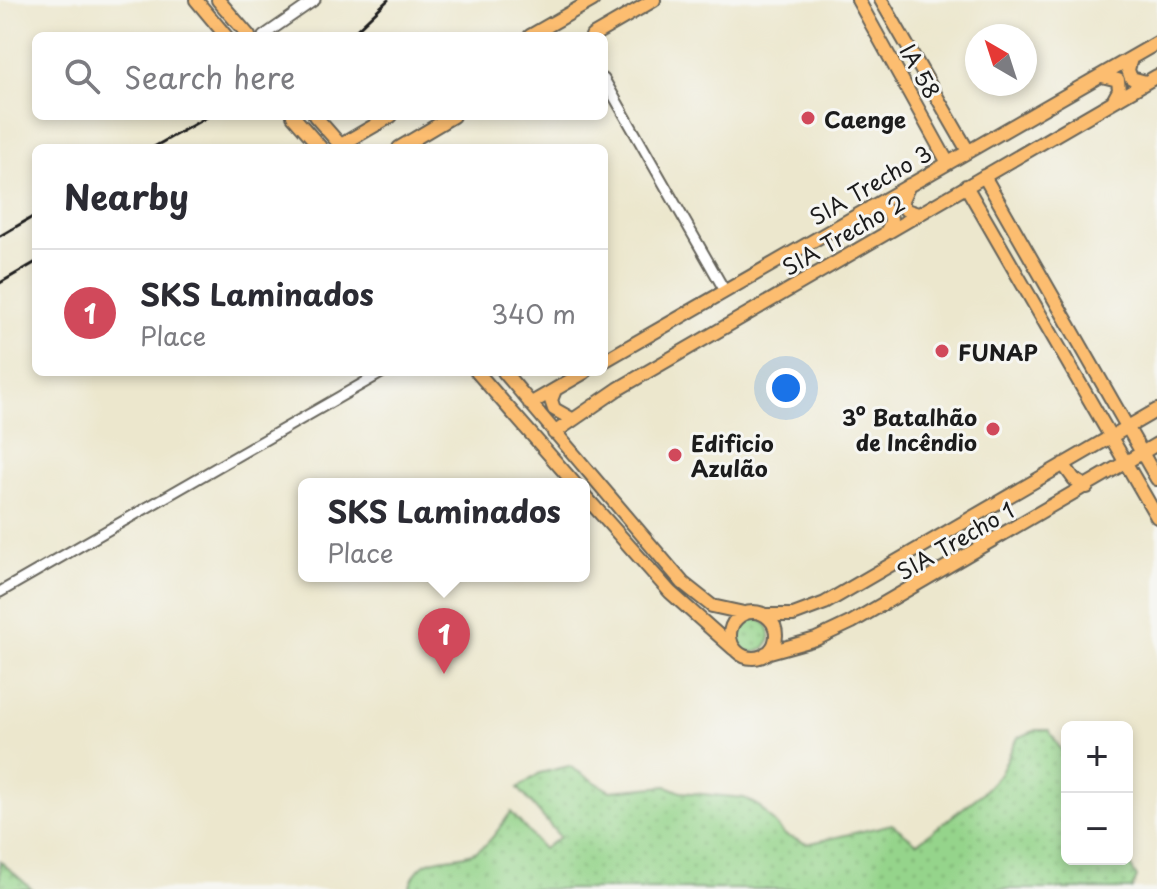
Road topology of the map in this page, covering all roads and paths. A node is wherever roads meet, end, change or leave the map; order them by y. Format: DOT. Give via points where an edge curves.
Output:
graph roads {
  1 [pos="196,0"];
  2 [pos="218,0"];
  3 [pos="315,0"];
  4 [pos="593,0"];
  5 [pos="654,0"];
  6 [pos="858,0"];
  7 [pos="881,0"];
  8 [pos="891,18"];
  9 [pos="874,29"];
  10 [pos="223,32"];
  11 [pos="246,32"];
  12 [pos="269,32"];
  13 [pos="537,32"];
  14 [pos="599,32"];
  15 [pos="1157,43"];
  16 [pos="1131,58"];
  17 [pos="1100,76"];
  18 [pos="1152,79"];
  19 [pos="608,86"];
  20 [pos="1113,101"];
  21 [pos="296,120"];
  22 [pos="319,120"];
  23 [pos="384,120"];
  24 [pos="445,120"];
  25 [pos="958,133"];
  26 [pos="318,144"];
  27 [pos="340,144"];
  28 [pos="345,144"];
  29 [pos="406,144"];
  30 [pos="940,145"];
  31 [pos="968,151"];
  32 [pos="948,163"];
  33 [pos="984,176"];
  34 [pos="909,185"];
  35 [pos="966,186"];
  36 [pos="871,207"];
  37 [pos="918,214"];
  38 [pos="886,232"];
  39 [pos="725,291"];
  40 [pos="608,359"];
  41 [pos="376,376"];
  42 [pos="480,376"];
  43 [pos="507,376"];
  44 [pos="578,376"];
  45 [pos="555,390"];
  46 [pos="530,404"];
  47 [pos="1157,410"];
  48 [pos="570,418"];
  49 [pos="1128,427"];
  50 [pos="554,433"];
  51 [pos="1111,436"];
  52 [pos="1157,444"];
  53 [pos="1142,453"];
  54 [pos="1125,463"];
  55 [pos="1063,464"];
  56 [pos="570,478"];
  57 [pos="1157,479"];
  58 [pos="1087,487"];
  59 [pos="590,502"];
  60 [pos="1157,517"];
  61 [pos="0,592"];
  62 [pos="744,613"];
  63 [pos="765,615"];
  64 [pos="734,649"];
  65 [pos="766,653"];
  1 -- 10 [label="main road"];
  2 -- 11 [label="main road"];
  3 -- 12 [label="street"];
  4 -- 13 [label="main road"];
  5 -- 14 [label="main road"];
  6 -- 9 [label="main road, IA 58"];
  7 -- 8 [label="main road, IA 58"];
  8 -- 9 [label="main road"];
  8 -- 25 [label="main road, IA 58"];
  9 -- 30 [label="main road, IA 58"];
  15 -- 16 [label="main road, SIA Trecho 3"];
  16 -- 17 [label="main road, SIA Trecho 3"];
  16 -- 18 [label="main road" via="1131,78"];
  17 -- 20 [label="main road" via="1118,80"];
  17 -- 31 [label="main road, SIA Trecho 3"];
  18 -- 20 [label="main road, SIA Trecho 2"];
  19 -- 39 [label="street"];
  20 -- 33 [label="main road, SIA Trecho 2"];
  21 -- 26 [label="main road"];
  22 -- 27 [label="main road"];
  23 -- 28 [label="main road"];
  24 -- 29 [label="main road"];
  25 -- 30 [label="main road"];
  25 -- 31 [label="main road, IA 58"];
  30 -- 32 [label="main road, IA 58"];
  31 -- 32 [label="main road, SIA Trecho 3"];
  32 -- 34 [label="main road, SIA Trecho 3"];
  33 -- 35 [label="main road, SIA Trecho 2"];
  33 -- 49 [label="main road"];
  34 -- 36 [label="main road, SIA Trecho 3"];
  34 -- 37 [label="main road" via="901,203"];
  35 -- 37 [label="main road, SIA Trecho 2"];
  35 -- 51 [label="main road"];
  36 -- 38 [label="main road" via="890,214"];
  36 -- 39 [label="main road, SIA Trecho 3"];
  37 -- 38 [label="main road, SIA Trecho 2"];
  38 -- 48 [label="main road, SIA Trecho 2"];
  39 -- 40 [label="main road, SIA Trecho 3"];
  41 -- 61 [label="street"];
  42 -- 56 [label="main road"];
  43 -- 46 [label="main road"];
  44 -- 45 [label="main road"];
  45 -- 46 [label="main road"];
  45 -- 48 [label="main road" via="554,409"];
  46 -- 50 [label="main road"];
  47 -- 49 [label="main road"];
  48 -- 50 [label="main road, SIA Trecho 2"];
  49 -- 51 [label="main road"];
  49 -- 53 [label="main road"];
  50 -- 62 [label="main road" via="697,597"];
  51 -- 54 [label="main road"];
  51 -- 55 [label="main road"];
  52 -- 53 [label="main road, SIA Trecho 1"];
  53 -- 54 [label="main road, SIA Trecho 1"];
  53 -- 57 [label="main road"];
  54 -- 58 [label="main road, SIA Trecho 1"];
  54 -- 60 [label="main road"];
  55 -- 58 [label="main road"];
  55 -- 63 [label="main road" via="825,603 793,615"];
  58 -- 65 [label="main road, SIA Trecho 1" via="852,622"];
  59 -- 64 [label="main road" via="670,592"];
  62 -- 63 [label="main road"];
  62 -- 64 [label="main road" via="730,628"];
  63 -- 65 [label="main road" via="776,634"];
  64 -- 65 [label="main road" via="753,658"];
}
